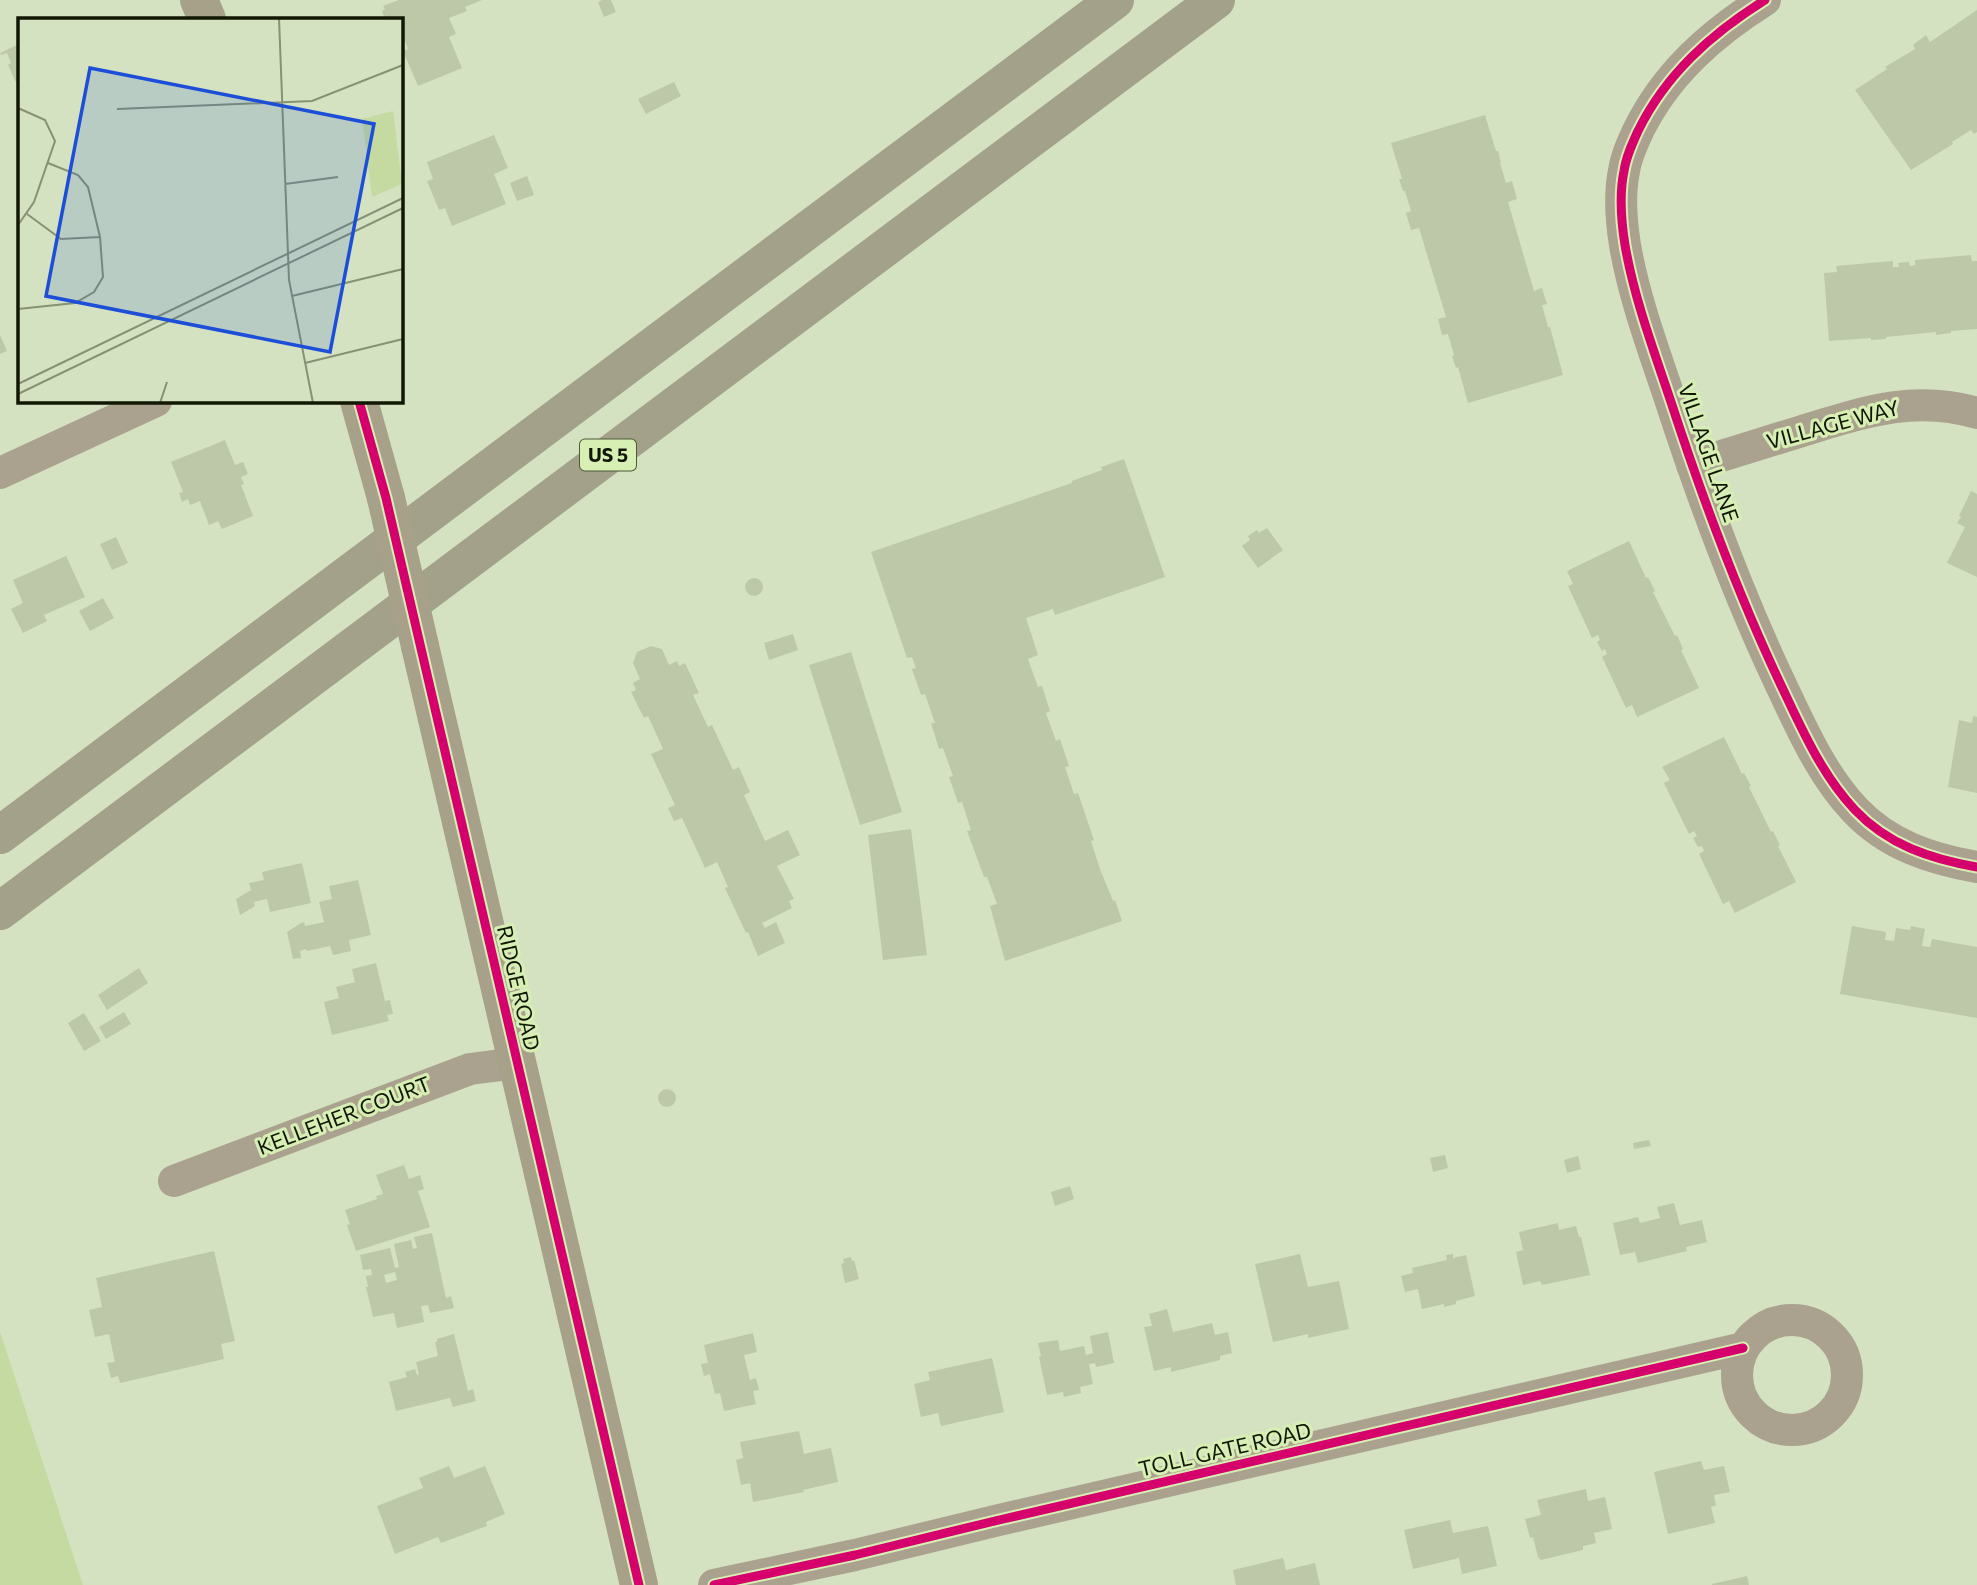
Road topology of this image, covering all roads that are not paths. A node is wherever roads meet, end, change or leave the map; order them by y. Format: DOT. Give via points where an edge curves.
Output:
graph roads {
  1 [pos="199,0"];
  2 [pos="1115,0"];
  3 [pos="1216,0"];
  4 [pos="1765,0"];
  5 [pos="206,18"];
  6 [pos="154,402"];
  7 [pos="359,402"];
  8 [pos="1977,413"];
  9 [pos="1692,465"];
  10 [pos="0,473"];
  11 [pos="0,835"];
  12 [pos="1977,867"];
  13 [pos="0,911"];
  14 [pos="517,1063"];
  15 [pos="174,1181"];
  16 [pos="1743,1348"];
  17 [pos="639,1585"];
  18 [pos="714,1585"];
  1 -- 5 [label="street"];
  2 -- 11 [label="highway, US 5"];
  3 -- 13 [label="highway, US 5"];
  4 -- 9 [label="street, VILLAGE LANE" via="1711,38 1675,74 1639,129 1622,180 1622,222 1632,276"];
  6 -- 10 [label="street"];
  7 -- 14 [label="street, RIDGE ROAD, bridge" via="386,498"];
  8 -- 9 [label="street, VILLAGE WAY" via="1934,405 1887,407"];
  9 -- 12 [label="street, VILLAGE LANE" via="1772,665 1806,738 1836,787 1874,828 1896,842 1937,859"];
  14 -- 15 [label="street, KELLEHER COURT" via="470,1069"];
  14 -- 17 [label="street, RIDGE ROAD"];
  16 -- 18 [label="street, TOLL GATE ROAD"];
}
